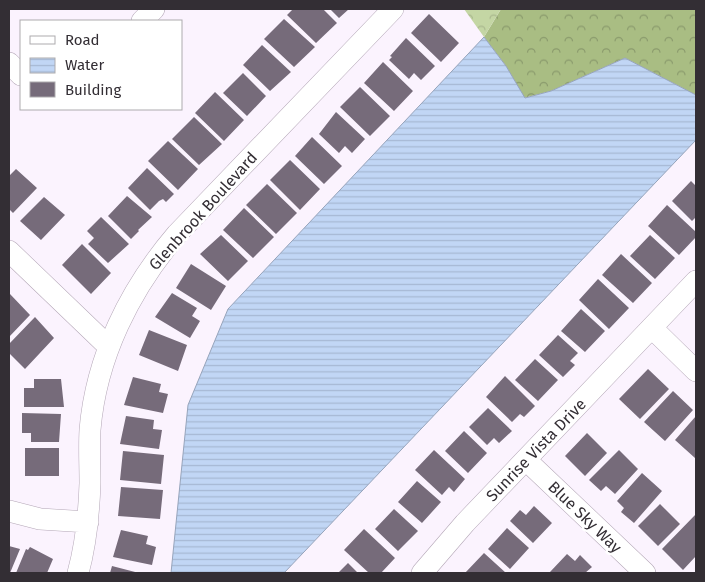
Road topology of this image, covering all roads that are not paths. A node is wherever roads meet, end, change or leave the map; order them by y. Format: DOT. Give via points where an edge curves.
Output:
graph roads {
  1 [pos="154,9"];
  2 [pos="393,9"];
  3 [pos="143,20"];
  4 [pos="9,63"];
  5 [pos="20,74"];
  6 [pos="9,251"];
  7 [pos="696,281"];
  8 [pos="652,328"];
  9 [pos="110,347"];
  10 [pos="696,371"];
  11 [pos="526,460"];
  12 [pos="9,511"];
  13 [pos="88,522"];
  14 [pos="78,573"];
  15 [pos="422,573"];
  16 [pos="645,573"];
  1 -- 3 [label="street"];
  2 -- 9 [label="street, Glenbrook Boulevard" via="165,248 127,305"];
  4 -- 5 [label="street"];
  6 -- 9 [label="street"];
  7 -- 8 [label="street, Sunrise Vista Drive"];
  8 -- 10 [label="street"];
  8 -- 11 [label="street, Sunrise Vista Drive"];
  9 -- 13 [label="street, Glenbrook Boulevard" via="92,415"];
  11 -- 15 [label="street, Sunrise Vista Drive"];
  11 -- 16 [label="street, Blue Sky Way"];
  12 -- 13 [label="street" via="40,519"];
  13 -- 14 [label="street, Glenbrook Boulevard"];
}
